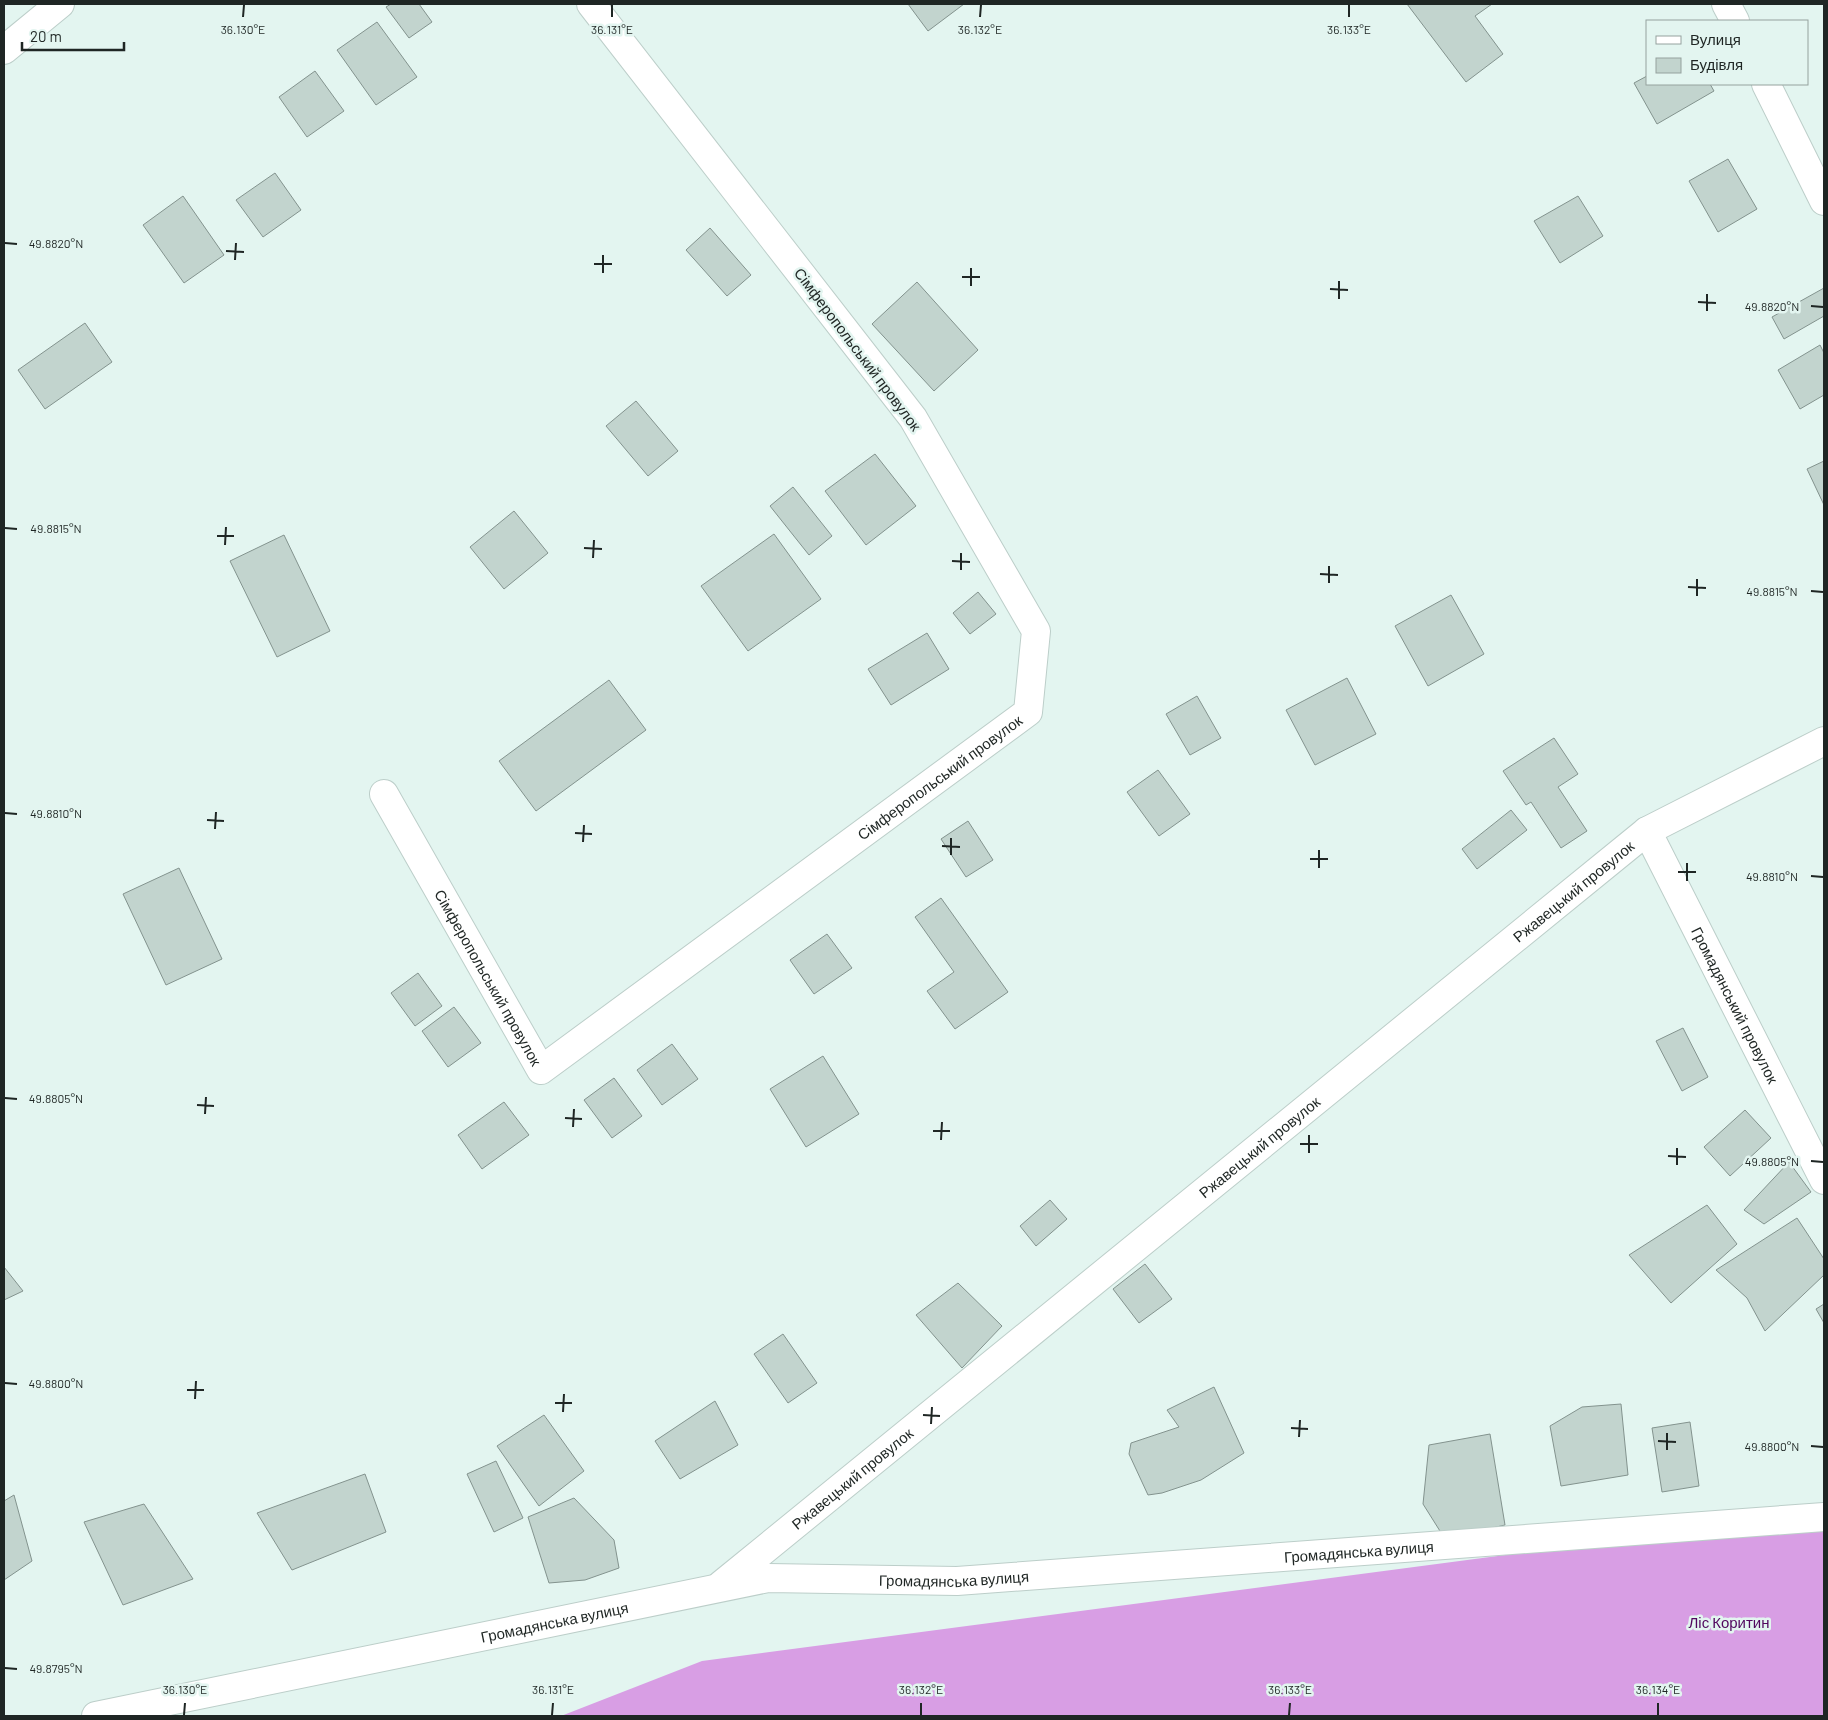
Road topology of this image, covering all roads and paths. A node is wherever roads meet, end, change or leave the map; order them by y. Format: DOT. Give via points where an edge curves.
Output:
graph roads {
  1 [pos="60,4"];
  2 [pos="591,4"];
  3 [pos="1726,4"];
  4 [pos="1734,20"];
  5 [pos="4,50"];
  6 [pos="1766,85"];
  7 [pos="1824,201"];
  8 [pos="1824,741"];
  9 [pos="384,794"];
  10 [pos="1646,831"];
  11 [pos="1824,1180"];
  12 [pos="1824,1517"];
  13 [pos="716,1589"];
  14 [pos="96,1716"];
  1 -- 5 [label="main road"];
  2 -- 9 [label="main road, Сімферопольський провулок" via="913,418 1036,631 1028,712 541,1070"];
  3 -- 4 [label="main road"];
  6 -- 7 [label="main road"];
  8 -- 10 [label="main road, Ржавецький провулок"];
  10 -- 11 [label="main road, Громадянський провулок"];
  10 -- 13 [label="main road, Ржавецький провулок"];
  12 -- 13 [label="main road, Громадянська вулиця" via="957,1581 768,1578"];
  13 -- 14 [label="main road, Громадянська вулиця"];
}
